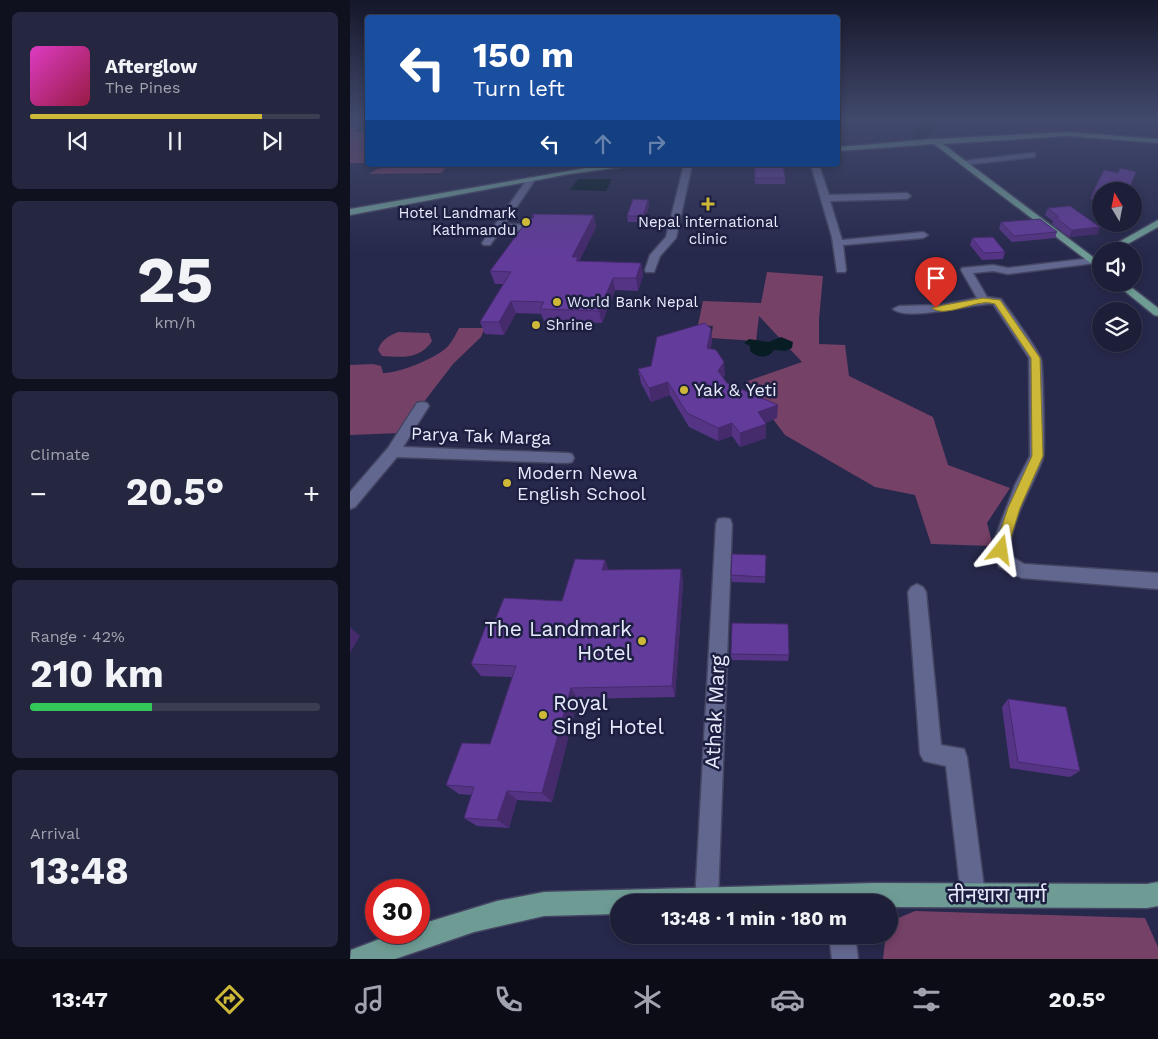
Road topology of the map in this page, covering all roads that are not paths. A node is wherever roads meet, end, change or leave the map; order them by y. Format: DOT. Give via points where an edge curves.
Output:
graph roads {
  1 [pos="964,164"];
  2 [pos="609,167"];
  3 [pos="688,167"];
  4 [pos="816,167"];
  5 [pos="531,180"];
  6 [pos="907,196"];
  7 [pos="826,198"];
  8 [pos="352,212"];
  9 [pos="1158,223"];
  10 [pos="498,227"];
  11 [pos="531,228"];
  12 [pos="923,235"];
  13 [pos="1124,242"];
  14 [pos="487,243"];
  15 [pos="838,243"];
  16 [pos="1092,254"];
  17 [pos="1092,259"];
  18 [pos="650,270"];
  19 [pos="841,270"];
  20 [pos="1131,292"];
  21 [pos="983,300"];
  22 [pos="899,309"];
  23 [pos="1158,314"];
  24 [pos="422,406"];
  25 [pos="393,452"];
  26 [pos="566,458"];
  27 [pos="350,503"];
  28 [pos="724,524"];
  29 [pos="1158,580"];
  30 [pos="917,592"];
  31 [pos="706,894"];
  32 [pos="1158,894"];
  33 [pos="972,895"];
  34 [pos="898,897"];
  35 [pos="610,902"];
  36 [pos="843,944"];
  37 [pos="360,959"];
  38 [pos="845,959"];
  1 -- 16 [label="main road"];
  2 -- 5 [label="main road"];
  3 -- 18 [label="street" via="671,238 655,255"];
  4 -- 7 [label="street"];
  5 -- 8 [label="main road"];
  5 -- 10 [label="street"];
  6 -- 7 [label="street"];
  7 -- 15 [label="street"];
  9 -- 13 [label="main road"];
  10 -- 11 [label="street"];
  10 -- 14 [label="street"];
  12 -- 15 [label="street"];
  15 -- 19 [label="street"];
  17 -- 21 [label="street" via="1008,271 993,268 966,270"];
  20 -- 23 [label="main road"];
  21 -- 22 [label="street" via="955,307"];
  21 -- 29 [label="street" via="997,301 1035,358 1037,456 1002,540 1005,562 1032,572"];
  24 -- 25 [label="street"];
  25 -- 26 [label="street, Parya Tak Marga"];
  25 -- 27 [label="street"];
  28 -- 31 [label="street, Athak Marg"];
  30 -- 33 [label="street" via="931,754 956,757"];
  32 -- 33 [label="main road, तीनधारा मार्ग"];
  33 -- 34 [label="main road, तीनधारा मार्ग"];
  35 -- 37 [label="main road, तीनधारा मार्ग" via="510,908"];
  36 -- 38 [label="street"];
}
